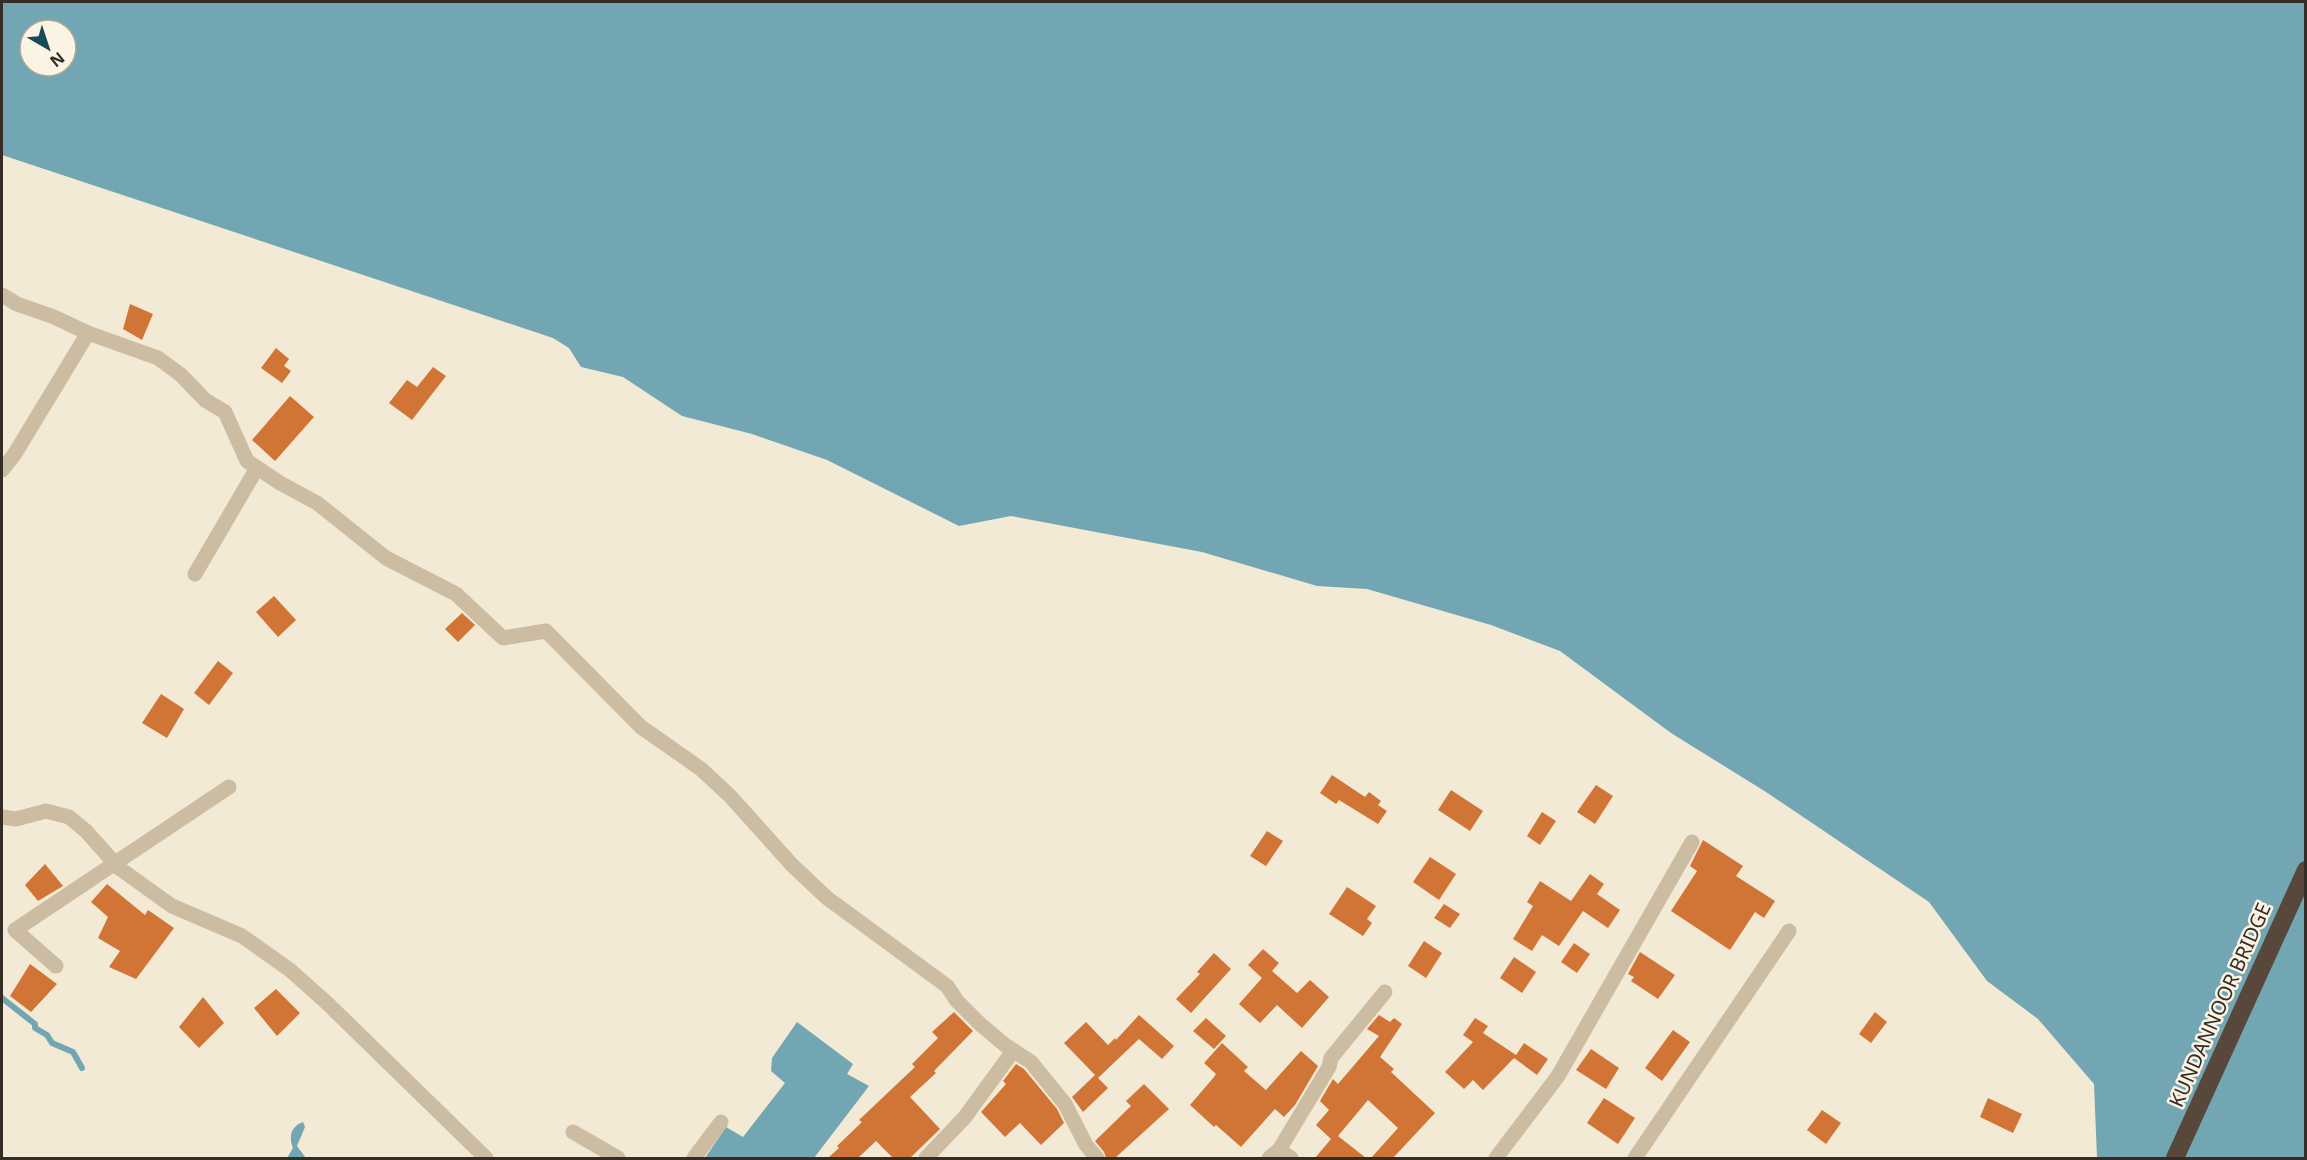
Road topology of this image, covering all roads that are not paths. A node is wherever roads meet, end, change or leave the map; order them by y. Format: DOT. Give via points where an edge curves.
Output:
graph roads {
  1 [pos="2,296"];
  2 [pos="88,333"];
  3 [pos="257,468"];
  4 [pos="2,470"];
  5 [pos="195,574"];
  6 [pos="229,787"];
  7 [pos="2,817"];
  8 [pos="1692,842"];
  9 [pos="115,864"];
  10 [pos="2306,870"];
  11 [pos="1789,931"];
  12 [pos="56,966"];
  13 [pos="1385,992"];
  14 [pos="1013,1051"];
  15 [pos="721,1122"];
  16 [pos="573,1132"];
  17 [pos="1280,1156"];
  18 [pos="486,1158"];
  19 [pos="618,1158"];
  20 [pos="694,1158"];
  21 [pos="926,1158"];
  22 [pos="1097,1158"];
  23 [pos="1496,1158"];
  24 [pos="1635,1158"];
  25 [pos="2175,1158"];
  1 -- 2 [label="street"];
  2 -- 3 [label="street" via="158,358 181,375 205,400 225,412 247,460"];
  2 -- 4 [label="street"];
  3 -- 5 [label="street"];
  3 -- 14 [label="street" via="317,502 386,558 456,594 503,638 546,631 641,728 700,769 730,796 827,898 946,986 980,1024"];
  6 -- 9 [label="street"];
  7 -- 9 [label="street" via="16,819 45,811 69,817"];
  8 -- 23 [label="street" via="1558,1076"];
  9 -- 12 [label="street" via="15,930"];
  9 -- 18 [label="street" via="172,906 242,936 290,970"];
  10 -- 25 [label="highway, KUNDANNOOR BRIDGE"];
  11 -- 24 [label="street"];
  13 -- 17 [label="street" via="1331,1058"];
  14 -- 21 [label="street" via="965,1118"];
  14 -- 22 [label="street" via="1031,1062 1055,1090"];
  15 -- 20 [label="street"];
  16 -- 19 [label="street"];
}
